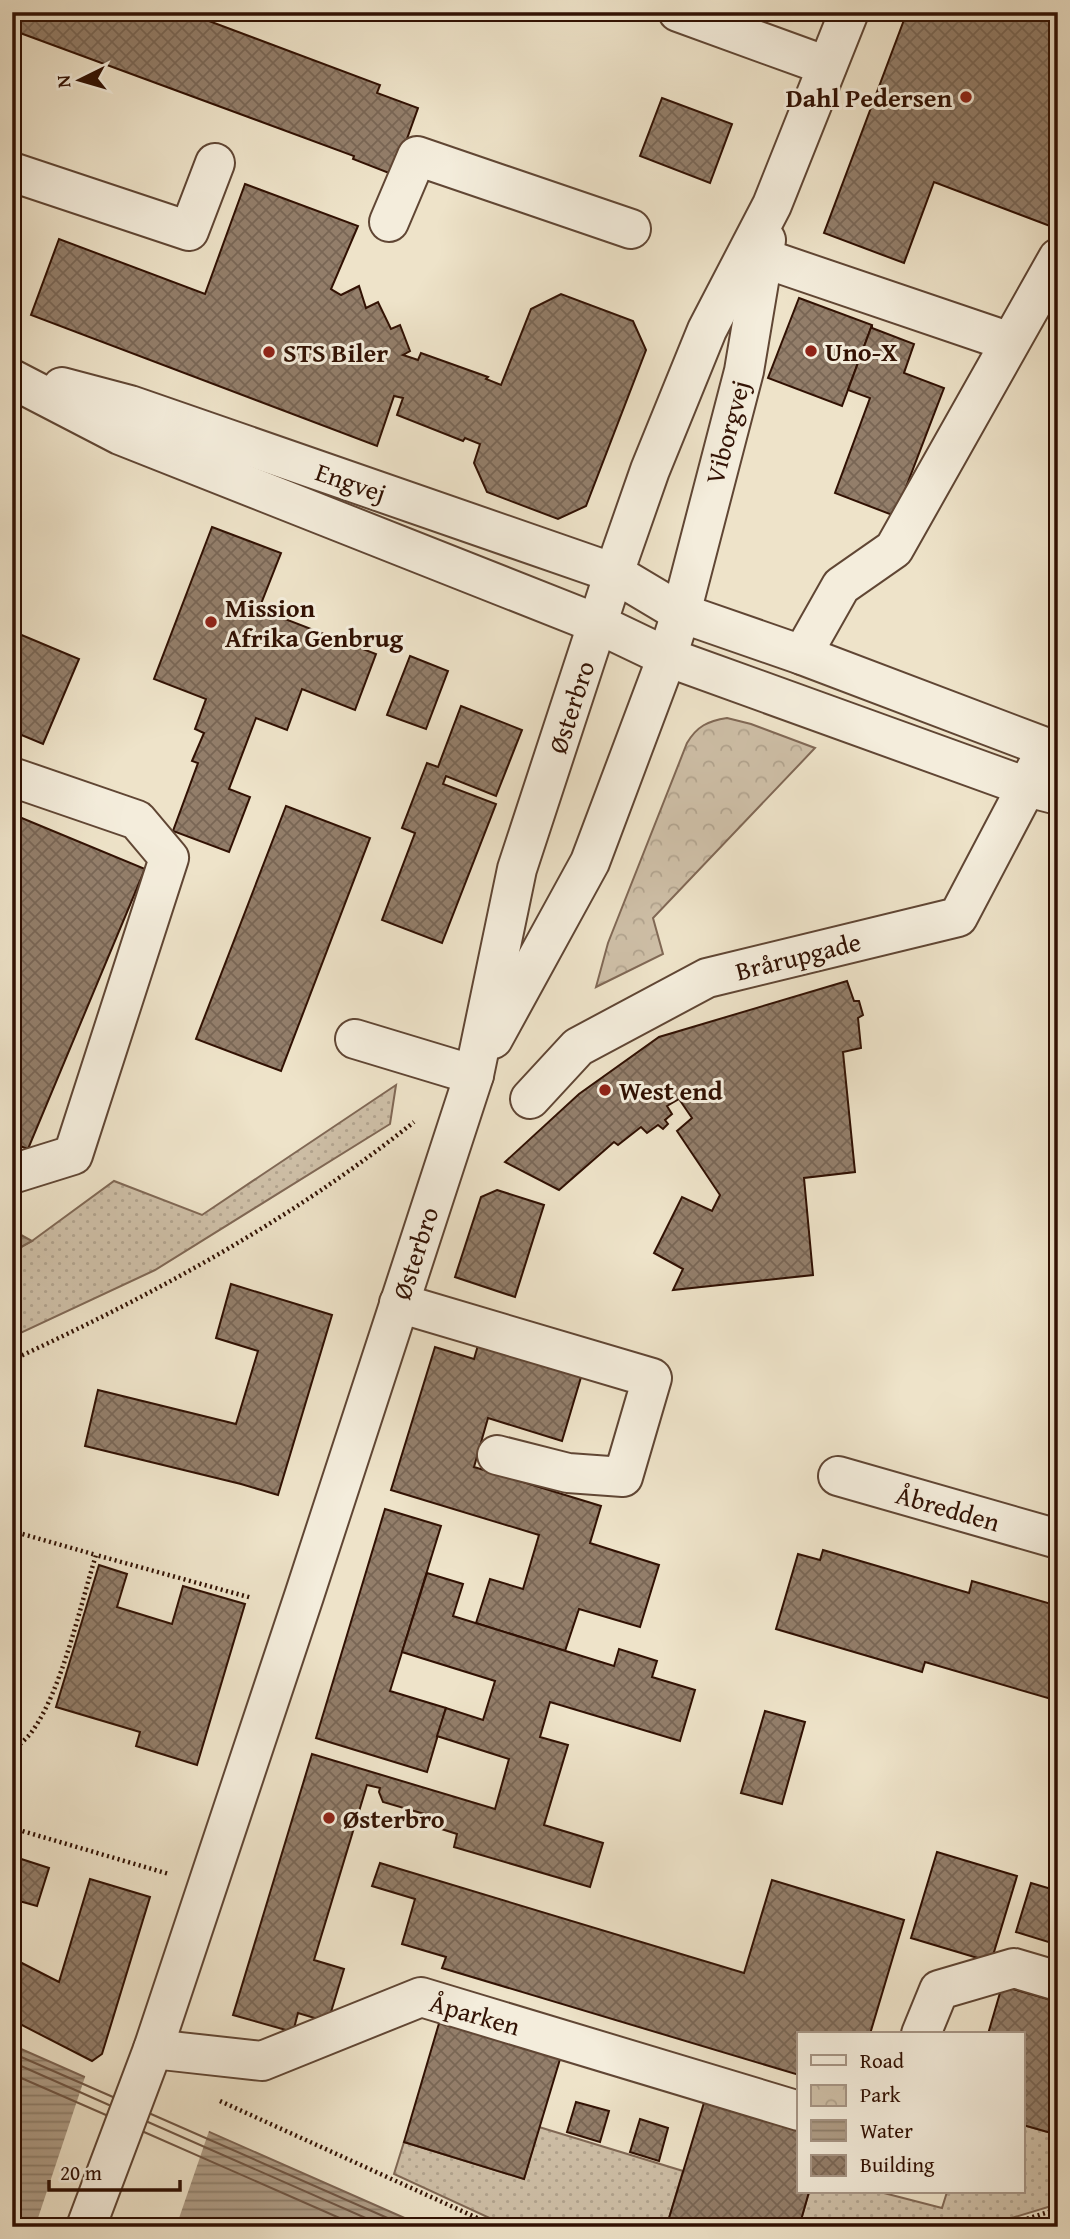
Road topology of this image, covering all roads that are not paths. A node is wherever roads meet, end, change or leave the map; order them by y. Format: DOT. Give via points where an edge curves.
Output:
graph roads {
  1 [pos="678,12"];
  2 [pos="849,12"];
  3 [pos="827,66"];
  4 [pos="215,163"];
  5 [pos="12,172"];
  6 [pos="772,205"];
  7 [pos="389,222"];
  8 [pos="631,229"];
  9 [pos="763,258"];
  10 [pos="1058,258"];
  11 [pos="1010,342"];
  12 [pos="12,374"];
  13 [pos="12,379"];
  14 [pos="614,573"];
  15 [pos="681,613"];
  16 [pos="598,624"];
  17 [pos="802,655"];
  18 [pos="667,657"];
  19 [pos="1052,749"];
  20 [pos="12,777"];
  21 [pos="1042,791"];
  22 [pos="355,1040"];
  23 [pos="474,1075"];
  24 [pos="530,1100"];
  25 [pos="12,1174"];
  26 [pos="399,1303"];
  27 [pos="497,1455"];
  28 [pos="838,1476"];
  29 [pos="1058,1539"];
  30 [pos="1058,1981"];
  31 [pos="922,2032"];
  32 [pos="153,2049"];
  33 [pos="797,2109"];
  34 [pos="86,2227"];
  1 -- 3 [label="street"];
  2 -- 3 [label="street, Viborgvej"];
  3 -- 6 [label="street, Viborgvej"];
  4 -- 5 [label="street" via="189,231"];
  6 -- 9 [label="street, Viborgvej"];
  6 -- 14 [label="street, Viborgvej" via="707,330"];
  7 -- 8 [label="street" via="417,156"];
  9 -- 11 [label="street"];
  9 -- 15 [label="street, Viborgvej" via="744,371"];
  10 -- 11 [label="street"];
  11 -- 17 [label="street" via="894,549 841,586"];
  12 -- 14 [label="street, Engvej" via="130,405"];
  13 -- 16 [label="street, Engvej" via="120,435"];
  14 -- 15 [label="street, Engvej"];
  14 -- 16 [label="street, Viborgvej"];
  15 -- 17 [label="street, Brårupgade"];
  15 -- 18 [label="street, Viborgvej"];
  16 -- 18 [label="street, Engvej"];
  16 -- 23 [label="street, Østerbro" via="517,869"];
  17 -- 19 [label="street, Brårupgade"];
  18 -- 21 [label="street"];
  18 -- 23 [label="street, Østerbro" via="590,862"];
  19 -- 21 [label="street, Brårupgade"];
  20 -- 25 [label="street" via="137,820 169,858 73,1155"];
  21 -- 24 [label="street, Brårupgade" via="958,917 707,978 578,1047"];
  22 -- 23 [label="street"];
  23 -- 26 [label="street, Østerbro"];
  26 -- 27 [label="street" via="652,1378 623,1478 568,1473"];
  26 -- 32 [label="street, Østerbro"];
  28 -- 29 [label="street, Åbredden"];
  30 -- 31 [label="street" via="1014,1968 939,1990"];
  32 -- 33 [label="street, Åparken" via="262,2061 421,1997"];
  32 -- 34 [label="street, Østerbro"];
}
